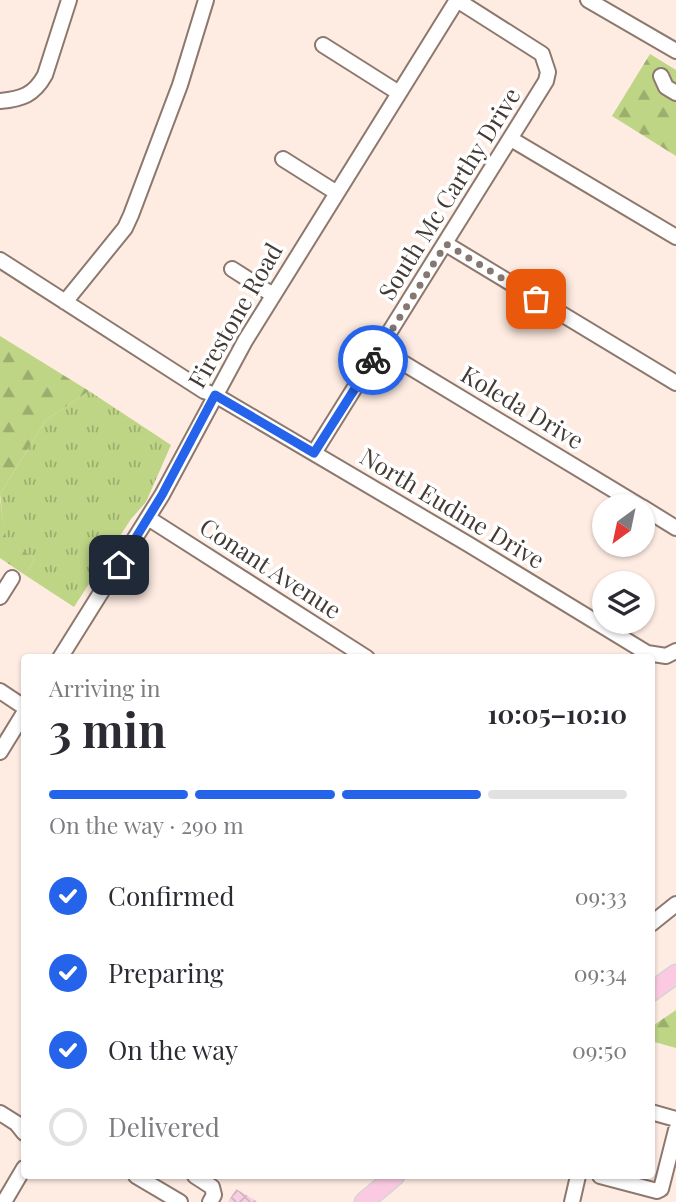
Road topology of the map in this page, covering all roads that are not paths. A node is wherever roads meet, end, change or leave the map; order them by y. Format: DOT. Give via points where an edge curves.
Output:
graph roads {
  1 [pos="68,0"];
  2 [pos="206,0"];
  3 [pos="457,0"];
  4 [pos="588,0"];
  5 [pos="323,45"];
  6 [pos="676,51"];
  7 [pos="661,76"];
  8 [pos="399,93"];
  9 [pos="676,93"];
  10 [pos="0,101"];
  11 [pos="511,139"];
  12 [pos="283,159"];
  13 [pos="337,193"];
  14 [pos="676,237"];
  15 [pos="446,244"];
  16 [pos="0,260"];
  17 [pos="232,269"];
  18 [pos="273,295"];
  19 [pos="65,302"];
  20 [pos="380,349"];
  21 [pos="676,383"];
  22 [pos="215,395"];
  23 [pos="314,453"];
  24 [pos="620,494"];
  25 [pos="655,515"];
  26 [pos="148,518"];
  27 [pos="676,528"];
  28 [pos="12,578"];
  29 [pos="0,597"];
  30 [pos="63,654"];
  31 [pos="361,654"];
  32 [pos="671,654"];
  33 [pos="0,691"];
  34 [pos="21,704"];
  35 [pos="21,718"];
  36 [pos="0,751"];
  37 [pos="676,904"];
  38 [pos="655,921"];
  39 [pos="676,974"];
  40 [pos="655,989"];
  41 [pos="0,1113"];
  42 [pos="655,1113"];
  43 [pos="676,1119"];
  44 [pos="21,1129"];
  45 [pos="676,1130"];
  46 [pos="21,1173"];
  47 [pos="141,1179"];
  48 [pos="200,1179"];
  49 [pos="392,1179"];
  50 [pos="577,1179"];
  51 [pos="611,1179"];
  52 [pos="4,1202"];
  53 [pos="180,1202"];
  54 [pos="210,1202"];
  55 [pos="365,1202"];
  56 [pos="572,1202"];
  1 -- 10 [label="street" via="40,84 24,97"];
  2 -- 19 [label="street" via="180,85 125,228"];
  3 -- 8 [label="street, Firestone Road"];
  3 -- 11 [label="street, South Mc Carthy Drive" via="535,48 547,63 547,81"];
  4 -- 6 [label="street"];
  5 -- 8 [label="street"];
  7 -- 9 [label="street" via="666,87"];
  8 -- 13 [label="street, Firestone Road"];
  11 -- 14 [label="street"];
  11 -- 15 [label="street, South Mc Carthy Drive"];
  12 -- 13 [label="street"];
  13 -- 18 [label="street, Firestone Road"];
  15 -- 20 [label="street, South Mc Carthy Drive"];
  15 -- 21 [label="street"];
  16 -- 19 [label="street, North Eudine Drive"];
  17 -- 18 [label="street"];
  18 -- 22 [label="street, Firestone Road"];
  19 -- 22 [label="street, North Eudine Drive"];
  20 -- 23 [label="street, South Mc Carthy Drive"];
  20 -- 24 [label="street, Koleda Drive"];
  22 -- 23 [label="street, North Eudine Drive"];
  22 -- 26 [label="street, Firestone Road"];
  23 -- 32 [label="street, North Eudine Drive" via="647,653"];
  25 -- 27 [label="street, Koleda Drive"];
  26 -- 30 [label="street, Firestone Road"];
  26 -- 31 [label="street, Conant Avenue"];
  28 -- 29 [label="street"];
  33 -- 34 [label="street"];
  35 -- 36 [label="street"];
  37 -- 38 [label="street"];
  39 -- 40 [label="main road"];
  41 -- 44 [label="street"];
  42 -- 43 [label="street"];
  45 -- 51 [label="street" via="661,1189"];
  46 -- 52 [label="street"];
  47 -- 53 [label="street"];
  48 -- 54 [label="street" via="212,1187"];
  49 -- 55 [label="main road"];
  50 -- 56 [label="street"];
}
